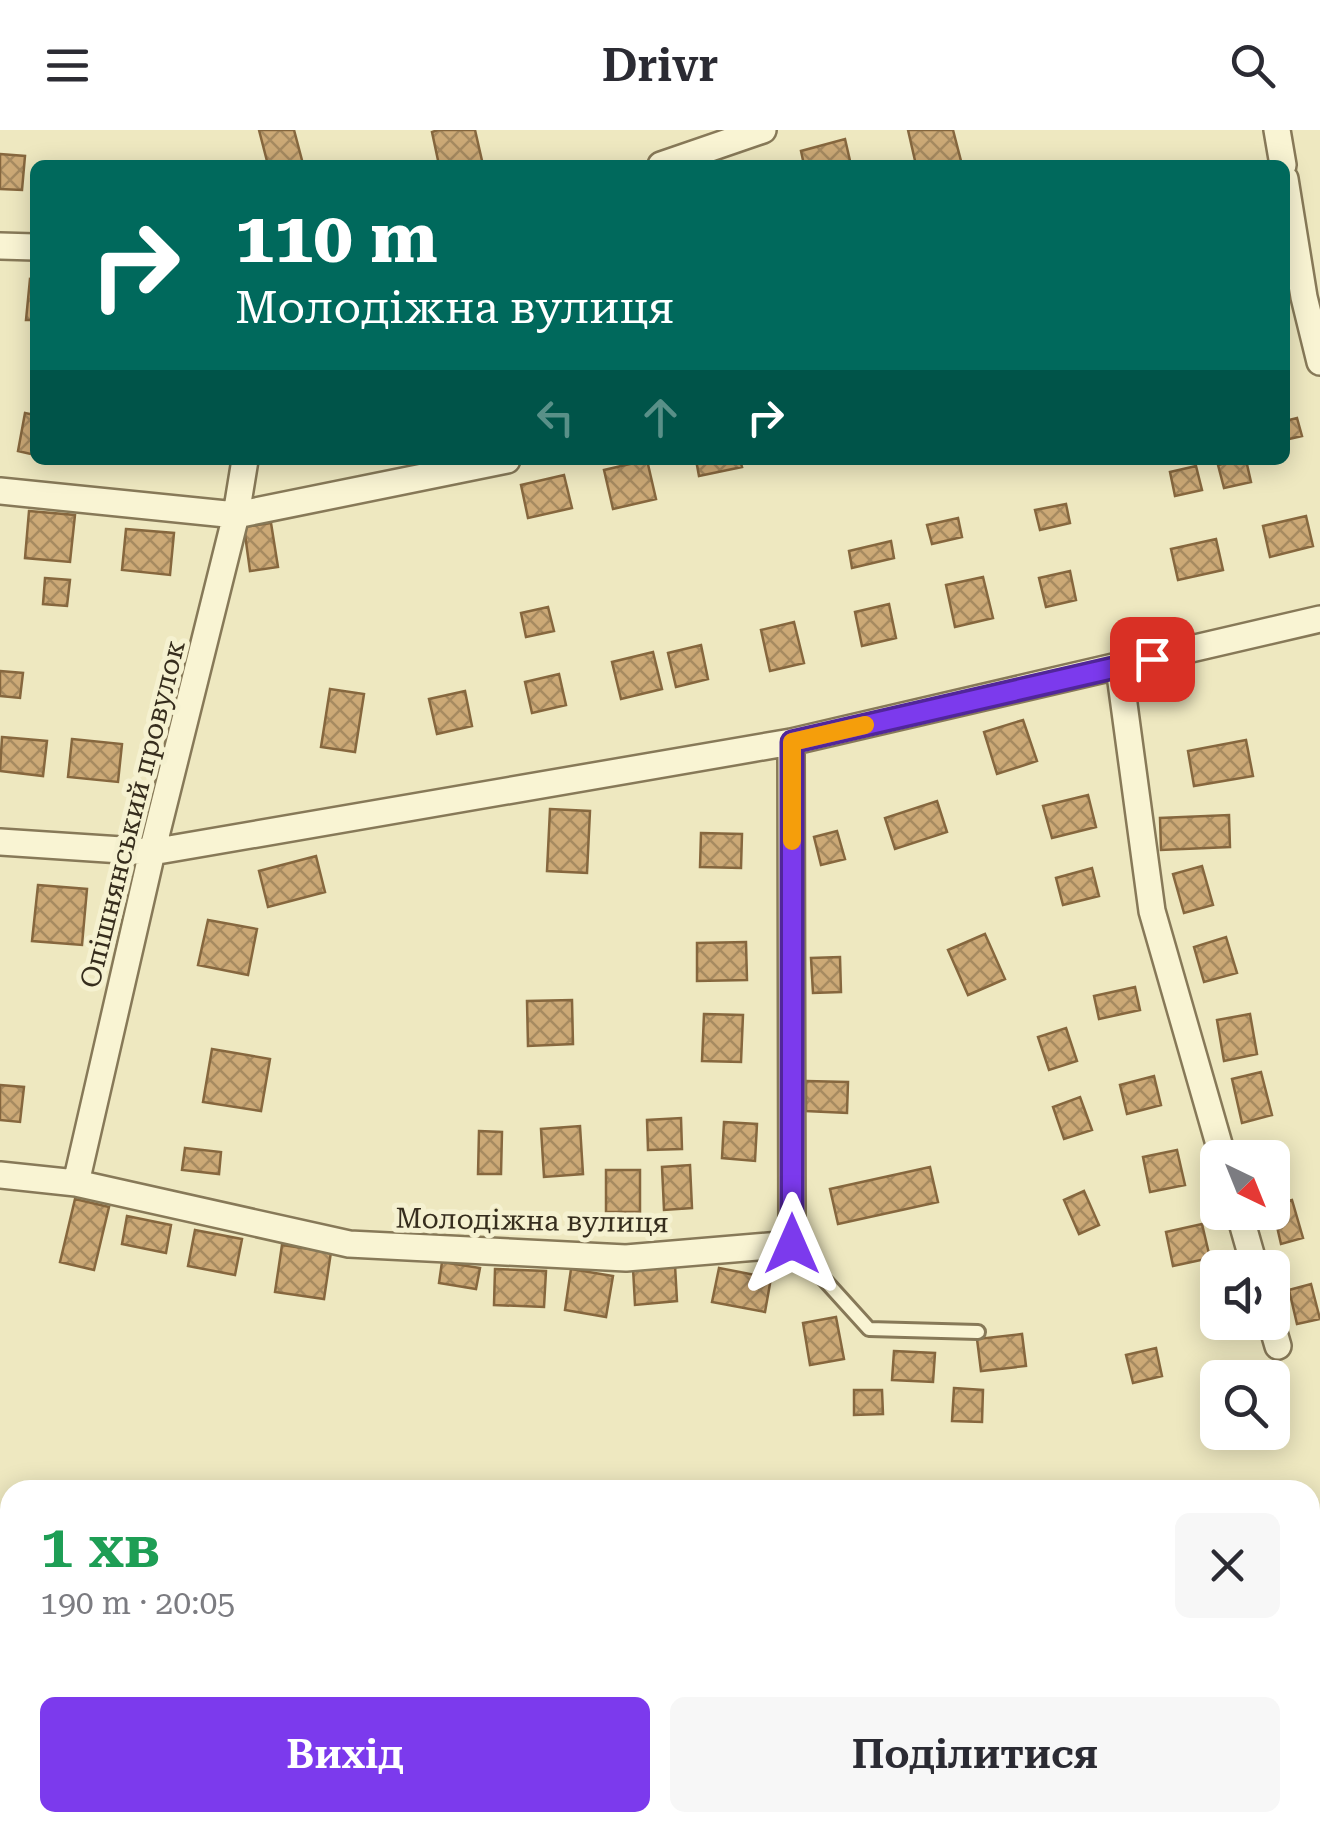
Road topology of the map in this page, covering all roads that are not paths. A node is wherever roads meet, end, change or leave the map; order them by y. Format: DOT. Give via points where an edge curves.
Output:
graph roads {
  1 [pos="762,130"];
  2 [pos="1277,130"];
  3 [pos="675,160"];
  4 [pos="1282,160"];
  5 [pos="1290,212"];
  6 [pos="0,246"];
  7 [pos="30,247"];
  8 [pos="1303,297"];
  9 [pos="1320,362"];
  10 [pos="243,465"];
  11 [pos="483,465"];
  12 [pos="0,491"];
  13 [pos="236,516"];
  14 [pos="1320,618"];
  15 [pos="1119,667"];
  16 [pos="792,742"];
  17 [pos="0,842"];
  18 [pos="152,852"];
  19 [pos="1218,1140"];
  20 [pos="0,1176"];
  21 [pos="76,1183"];
  22 [pos="792,1244"];
  23 [pos="978,1332"];
  1 -- 3 [label="street"];
  2 -- 4 [label="street"];
  5 -- 8 [label="street"];
  6 -- 7 [label="street"];
  8 -- 9 [label="street"];
  10 -- 13 [label="street, Опішнянський провулок"];
  11 -- 13 [label="street"];
  12 -- 13 [label="street"];
  13 -- 18 [label="street, Опішнянський провулок"];
  14 -- 15 [label="street"];
  15 -- 16 [label="street"];
  15 -- 19 [label="street" via="1152,911"];
  16 -- 18 [label="street"];
  16 -- 22 [label="street"];
  17 -- 18 [label="street"];
  18 -- 21 [label="street, Опішнянський провулок"];
  20 -- 21 [label="street, Молодіжна вулиця"];
  21 -- 22 [label="street, Молодіжна вулиця" via="348,1244 626,1258"];
  22 -- 23 [label="lane" via="869,1329"];
}
